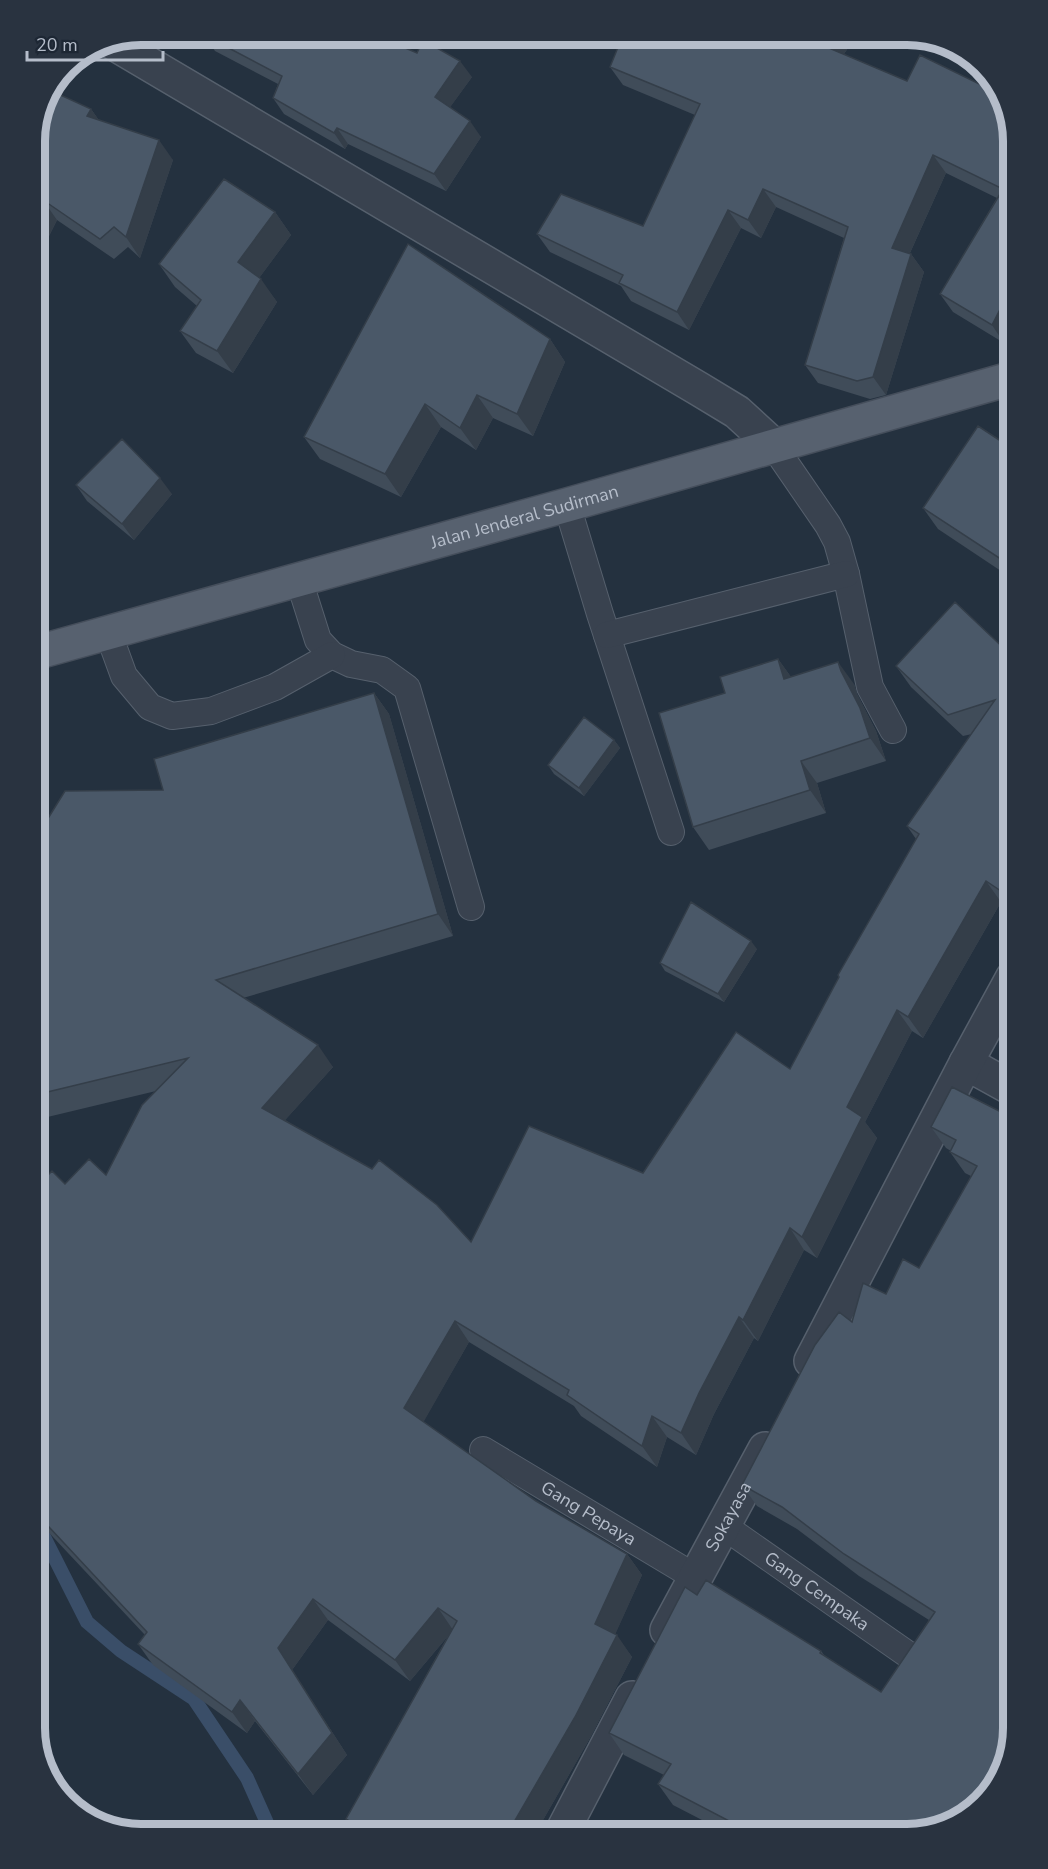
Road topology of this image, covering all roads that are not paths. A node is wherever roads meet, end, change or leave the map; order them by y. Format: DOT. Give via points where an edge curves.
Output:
graph roads {
  1 [pos="122,47"];
  2 [pos="1003,381"];
  3 [pos="773,445"];
  4 [pos="567,505"];
  5 [pos="846,574"];
  6 [pos="299,580"];
  7 [pos="108,632"];
  8 [pos="607,635"];
  9 [pos="45,650"];
  10 [pos="332,655"];
  11 [pos="893,730"];
  12 [pos="672,832"];
  13 [pos="471,907"];
  14 [pos="1003,995"];
  15 [pos="966,1063"];
  16 [pos="1003,1083"];
  17 [pos="796,1390"];
  18 [pos="780,1421"];
  19 [pos="483,1450"];
  20 [pos="725,1527"];
  21 [pos="695,1577"];
  22 [pos="910,1656"];
  23 [pos="566,1824"];
  1 -- 3 [label="street" via="699,388 737,412"];
  2 -- 3 [label="main road, Jalan Jenderal Sudirman"];
  3 -- 4 [label="main road, Jalan Jenderal Sudirman"];
  3 -- 5 [label="lane" via="828,525"];
  4 -- 6 [label="main road, Jalan Jenderal Sudirman"];
  4 -- 8 [label="lane"];
  5 -- 8 [label="lane"];
  5 -- 11 [label="lane" via="870,687"];
  6 -- 7 [label="main road, Jalan Jenderal Sudirman"];
  6 -- 10 [label="lane" via="318,640"];
  7 -- 9 [label="main road, Jalan Jenderal Sudirman"];
  7 -- 10 [label="lane" via="124,676 150,707 172,716 211,711 275,687"];
  8 -- 12 [label="lane"];
  10 -- 13 [label="lane" via="351,664 382,670 407,688"];
  14 -- 15 [label="street"];
  15 -- 16 [label="street"];
  15 -- 17 [label="street"];
  18 -- 20 [label="street, Sokayasa"];
  19 -- 21 [label="lane, Gang Pepaya"];
  20 -- 21 [label="street, Sokayasa"];
  20 -- 22 [label="lane, Gang Cempaka"];
  21 -- 23 [label="street, Sokayasa"];
}
